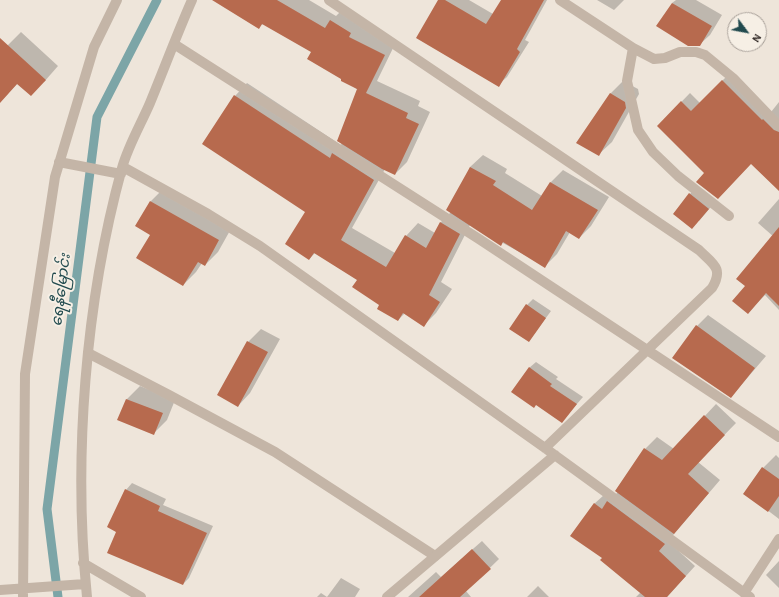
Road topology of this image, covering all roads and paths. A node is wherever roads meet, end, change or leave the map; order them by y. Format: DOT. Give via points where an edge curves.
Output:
graph roads {
  1 [pos="117,0"];
  2 [pos="192,0"];
  3 [pos="330,0"];
  4 [pos="560,0"];
  5 [pos="174,44"];
  6 [pos="633,48"];
  7 [pos="779,126"];
  8 [pos="63,163"];
  9 [pos="118,171"];
  10 [pos="729,216"];
  11 [pos="648,350"];
  12 [pos="88,353"];
  13 [pos="779,436"];
  14 [pos="545,448"];
  15 [pos="555,455"];
  16 [pos="779,539"];
  17 [pos="435,556"];
  18 [pos="83,563"];
  19 [pos="82,584"];
  20 [pos="0,590"];
  21 [pos="24,591"];
  22 [pos="747,595"];
  23 [pos="87,597"];
  24 [pos="141,597"];
  25 [pos="387,597"];
  1 -- 8 [label="street" via="94,47"];
  2 -- 5 [label="street"];
  3 -- 11 [label="street" via="699,250 718,269 718,278 712,288"];
  4 -- 6 [label="street"];
  5 -- 9 [label="street"];
  5 -- 11 [label="street"];
  6 -- 7 [label="street" via="654,59 680,52 705,55 733,78"];
  6 -- 10 [label="street" via="627,81 638,130 653,152 678,176"];
  8 -- 9 [label="street"];
  8 -- 21 [label="street" via="55,177 25,374"];
  9 -- 12 [label="street" via="104,239"];
  9 -- 14 [label="street" via="208,214 260,246"];
  11 -- 13 [label="street"];
  11 -- 14 [label="street"];
  12 -- 17 [label="street" via="275,452"];
  12 -- 18 [label="street" via="81,512"];
  14 -- 15 [label="street"];
  15 -- 17 [label="street"];
  15 -- 22 [label="street"];
  16 -- 22 [label="street"];
  17 -- 25 [label="street"];
  18 -- 19 [label="street"];
  18 -- 24 [label="street"];
  19 -- 21 [label="street"];
  19 -- 23 [label="street"];
  20 -- 21 [label="street"];
}
